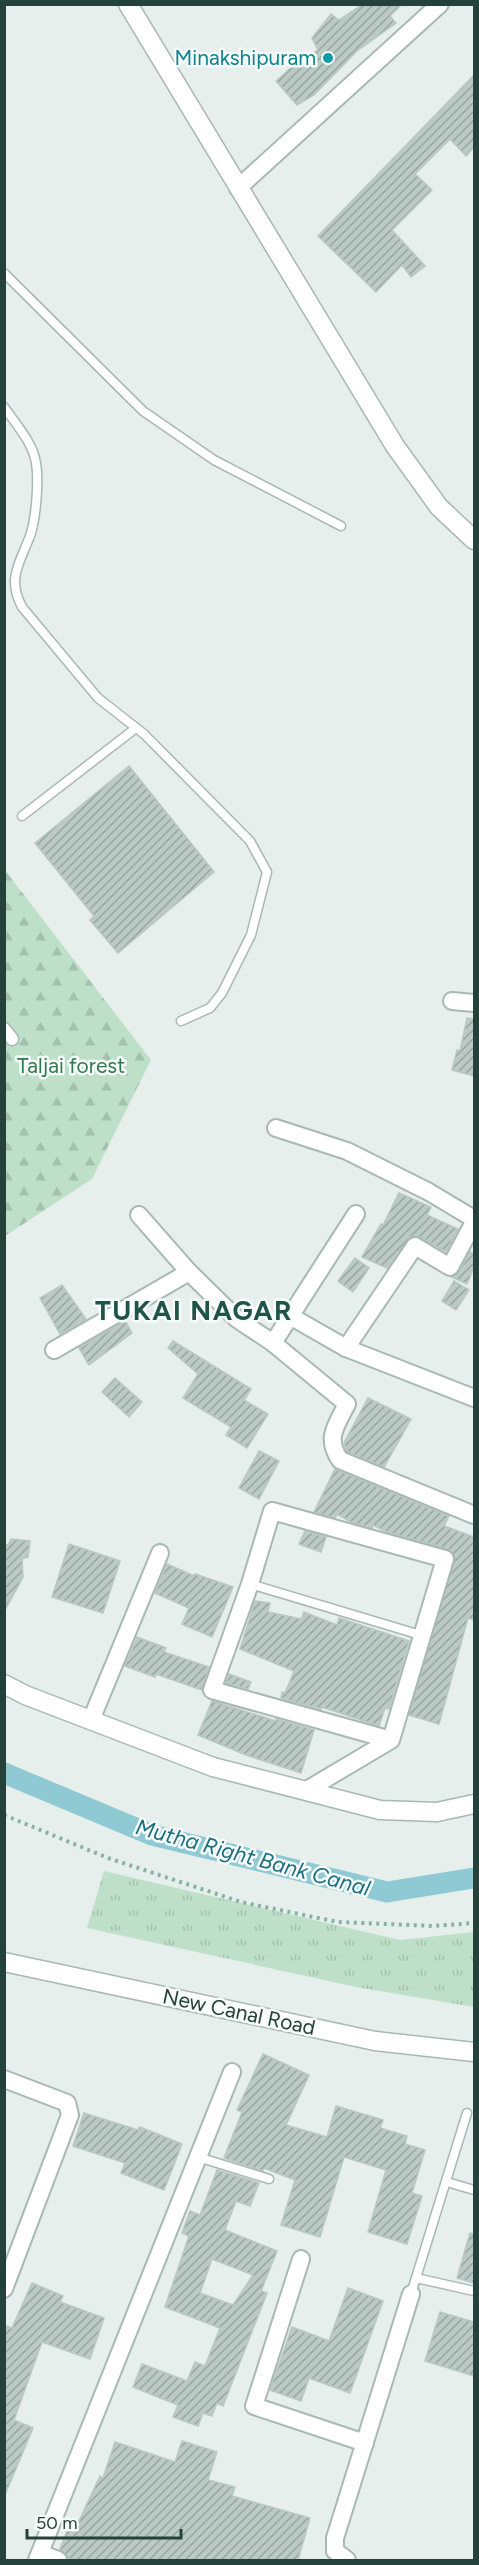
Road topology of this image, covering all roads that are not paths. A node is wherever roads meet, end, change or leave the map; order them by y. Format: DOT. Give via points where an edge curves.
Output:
graph roads {
  1 [pos="440,4"];
  2 [pos="135,7"];
  3 [pos="238,188"];
  4 [pos="4,273"];
  5 [pos="4,407"];
  6 [pos="341,526"];
  7 [pos="474,540"];
  8 [pos="136,728"];
  9 [pos="22,816"];
  10 [pos="452,1001"];
  11 [pos="474,1003"];
  12 [pos="181,1021"];
  13 [pos="276,1128"];
  14 [pos="356,1214"];
  15 [pos="139,1215"];
  16 [pos="474,1221"];
  17 [pos="189,1272"];
  18 [pos="290,1316"];
  19 [pos="273,1343"];
  20 [pos="346,1348"];
  21 [pos="54,1350"];
  22 [pos="474,1398"];
  23 [pos="474,1515"];
  24 [pos="160,1553"];
  25 [pos="250,1584"];
  26 [pos="424,1637"];
  27 [pos="4,1684"];
  28 [pos="91,1720"];
  29 [pos="391,1740"];
  30 [pos="305,1791"];
  31 [pos="474,1804"];
  32 [pos="4,1962"];
  33 [pos="474,2052"];
  34 [pos="232,2072"];
  35 [pos="4,2079"];
  36 [pos="467,2113"];
  37 [pos="198,2157"];
  38 [pos="269,2179"];
  39 [pos="447,2182"];
  40 [pos="474,2190"];
  41 [pos="301,2259"];
  42 [pos="413,2286"];
  43 [pos="4,2289"];
  44 [pos="474,2291"];
  45 [pos="364,2443"];
  46 [pos="38,2557"];
  47 [pos="58,2560"];
  48 [pos="347,2560"];
  1 -- 3 [label="street"];
  2 -- 3 [label="street"];
  3 -- 7 [label="street" via="395,446 439,507"];
  4 -- 6 [label="lane" via="142,411 214,460"];
  5 -- 8 [label="lane" via="32,448 36,464 35,513 15,574 14,593 22,608 98,698"];
  8 -- 9 [label="lane"];
  8 -- 12 [label="lane" via="250,841 267,872 251,935 222,993 210,1008"];
  10 -- 11 [label="street"];
  13 -- 16 [label="street" via="347,1151 429,1192"];
  14 -- 18 [label="street"];
  15 -- 17 [label="street"];
  16 -- 20 [label="street" via="450,1268 415,1246"];
  17 -- 19 [label="street" via="237,1319"];
  17 -- 21 [label="street"];
  18 -- 19 [label="street"];
  18 -- 20 [label="street"];
  19 -- 23 [label="street" via="346,1404 332,1437 333,1450 340,1460"];
  20 -- 22 [label="street"];
  24 -- 28 [label="street"];
  25 -- 26 [label="lane"];
  25 -- 26 [label="street" via="272,1511 446,1559"];
  25 -- 29 [label="street" via="213,1690"];
  26 -- 29 [label="street"];
  27 -- 28 [label="street"];
  28 -- 30 [label="street" via="213,1767"];
  29 -- 30 [label="street"];
  30 -- 31 [label="street" via="380,1810 437,1812"];
  32 -- 33 [label="street, New Canal Road" via="375,2041"];
  34 -- 37 [label="street"];
  35 -- 43 [label="street" via="67,2103 70,2115"];
  36 -- 39 [label="lane"];
  37 -- 38 [label="lane"];
  37 -- 46 [label="street"];
  39 -- 40 [label="lane"];
  39 -- 42 [label="lane"];
  41 -- 45 [label="street" via="254,2406"];
  42 -- 44 [label="lane"];
  42 -- 45 [label="street"];
  45 -- 48 [label="street" via="335,2538 335,2551"];
  46 -- 47 [label="street"];
}
